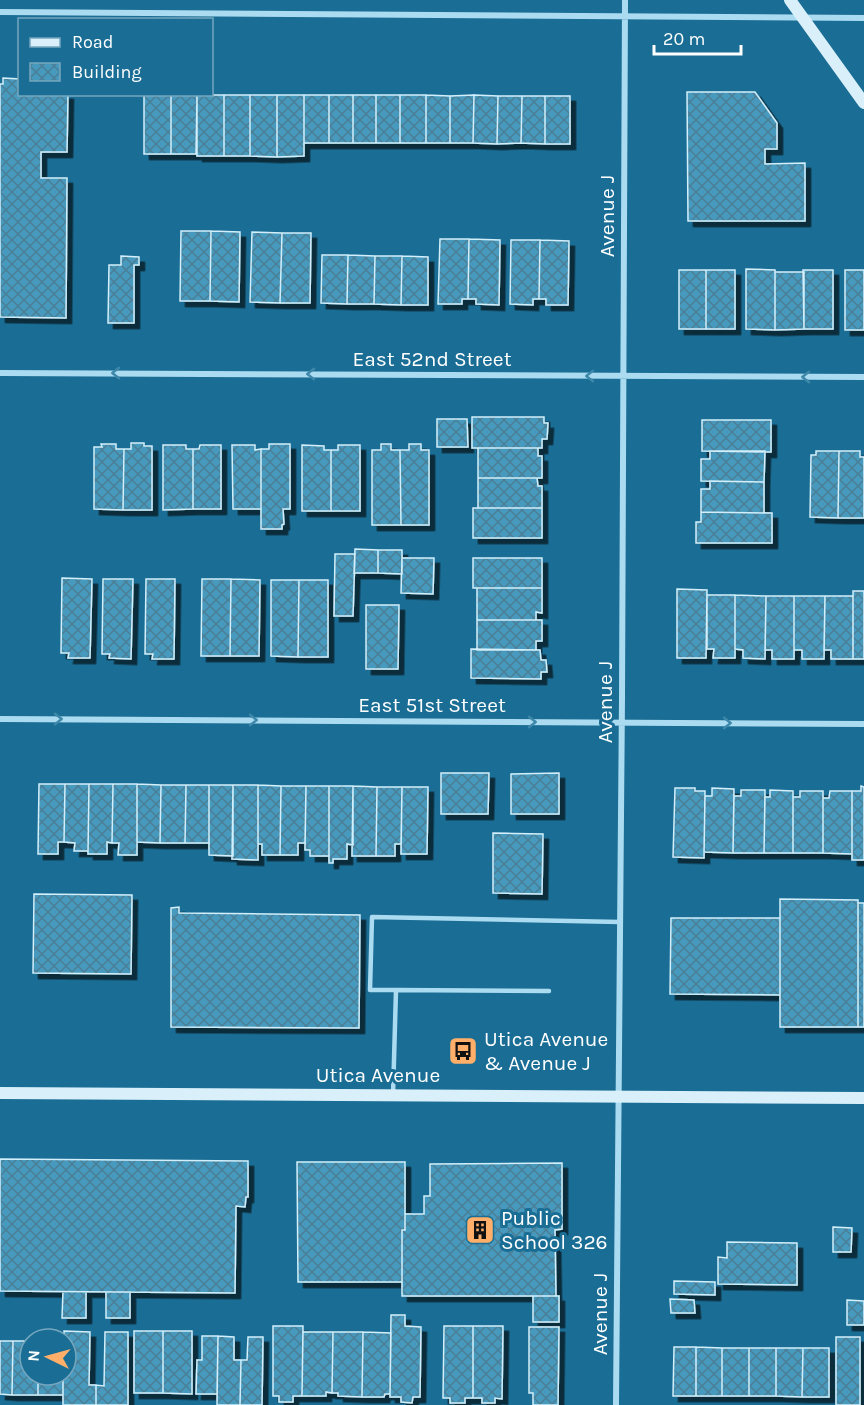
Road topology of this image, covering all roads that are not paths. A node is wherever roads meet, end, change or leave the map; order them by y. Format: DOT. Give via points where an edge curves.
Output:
graph roads {
  1 [pos="625,0"];
  2 [pos="790,0"];
  3 [pos="0,12"];
  4 [pos="625,16"];
  5 [pos="803,17"];
  6 [pos="864,18"];
  7 [pos="864,103"];
  8 [pos="0,372"];
  9 [pos="623,376"];
  10 [pos="864,377"];
  11 [pos="0,718"];
  12 [pos="622,722"];
  13 [pos="864,724"];
  14 [pos="620,922"];
  15 [pos="396,990"];
  16 [pos="549,991"];
  17 [pos="0,1093"];
  18 [pos="393,1095"];
  19 [pos="619,1096"];
  20 [pos="864,1098"];
  21 [pos="616,1405"];
  1 -- 4 [label="street, Avenue J"];
  2 -- 5 [label="main road"];
  3 -- 4 [label="street"];
  4 -- 5 [label="street"];
  4 -- 9 [label="street, Avenue J"];
  5 -- 6 [label="street"];
  5 -- 7 [label="main road"];
  9 -- 8 [label="street, East 52nd Street, one-way"];
  10 -- 9 [label="street, East 52nd Street, one-way"];
  9 -- 12 [label="street, Avenue J"];
  11 -- 12 [label="street, East 51st Street, one-way"];
  12 -- 13 [label="street, East 51st Street, one-way"];
  12 -- 14 [label="street, Avenue J"];
  14 -- 15 [label="lane" via="372,917 370,990"];
  14 -- 19 [label="street, Avenue J"];
  15 -- 16 [label="lane"];
  15 -- 18 [label="lane"];
  17 -- 18 [label="main road, Utica Avenue"];
  18 -- 19 [label="main road, Utica Avenue"];
  19 -- 20 [label="main road, Utica Avenue"];
  19 -- 21 [label="street, Avenue J"];
}
